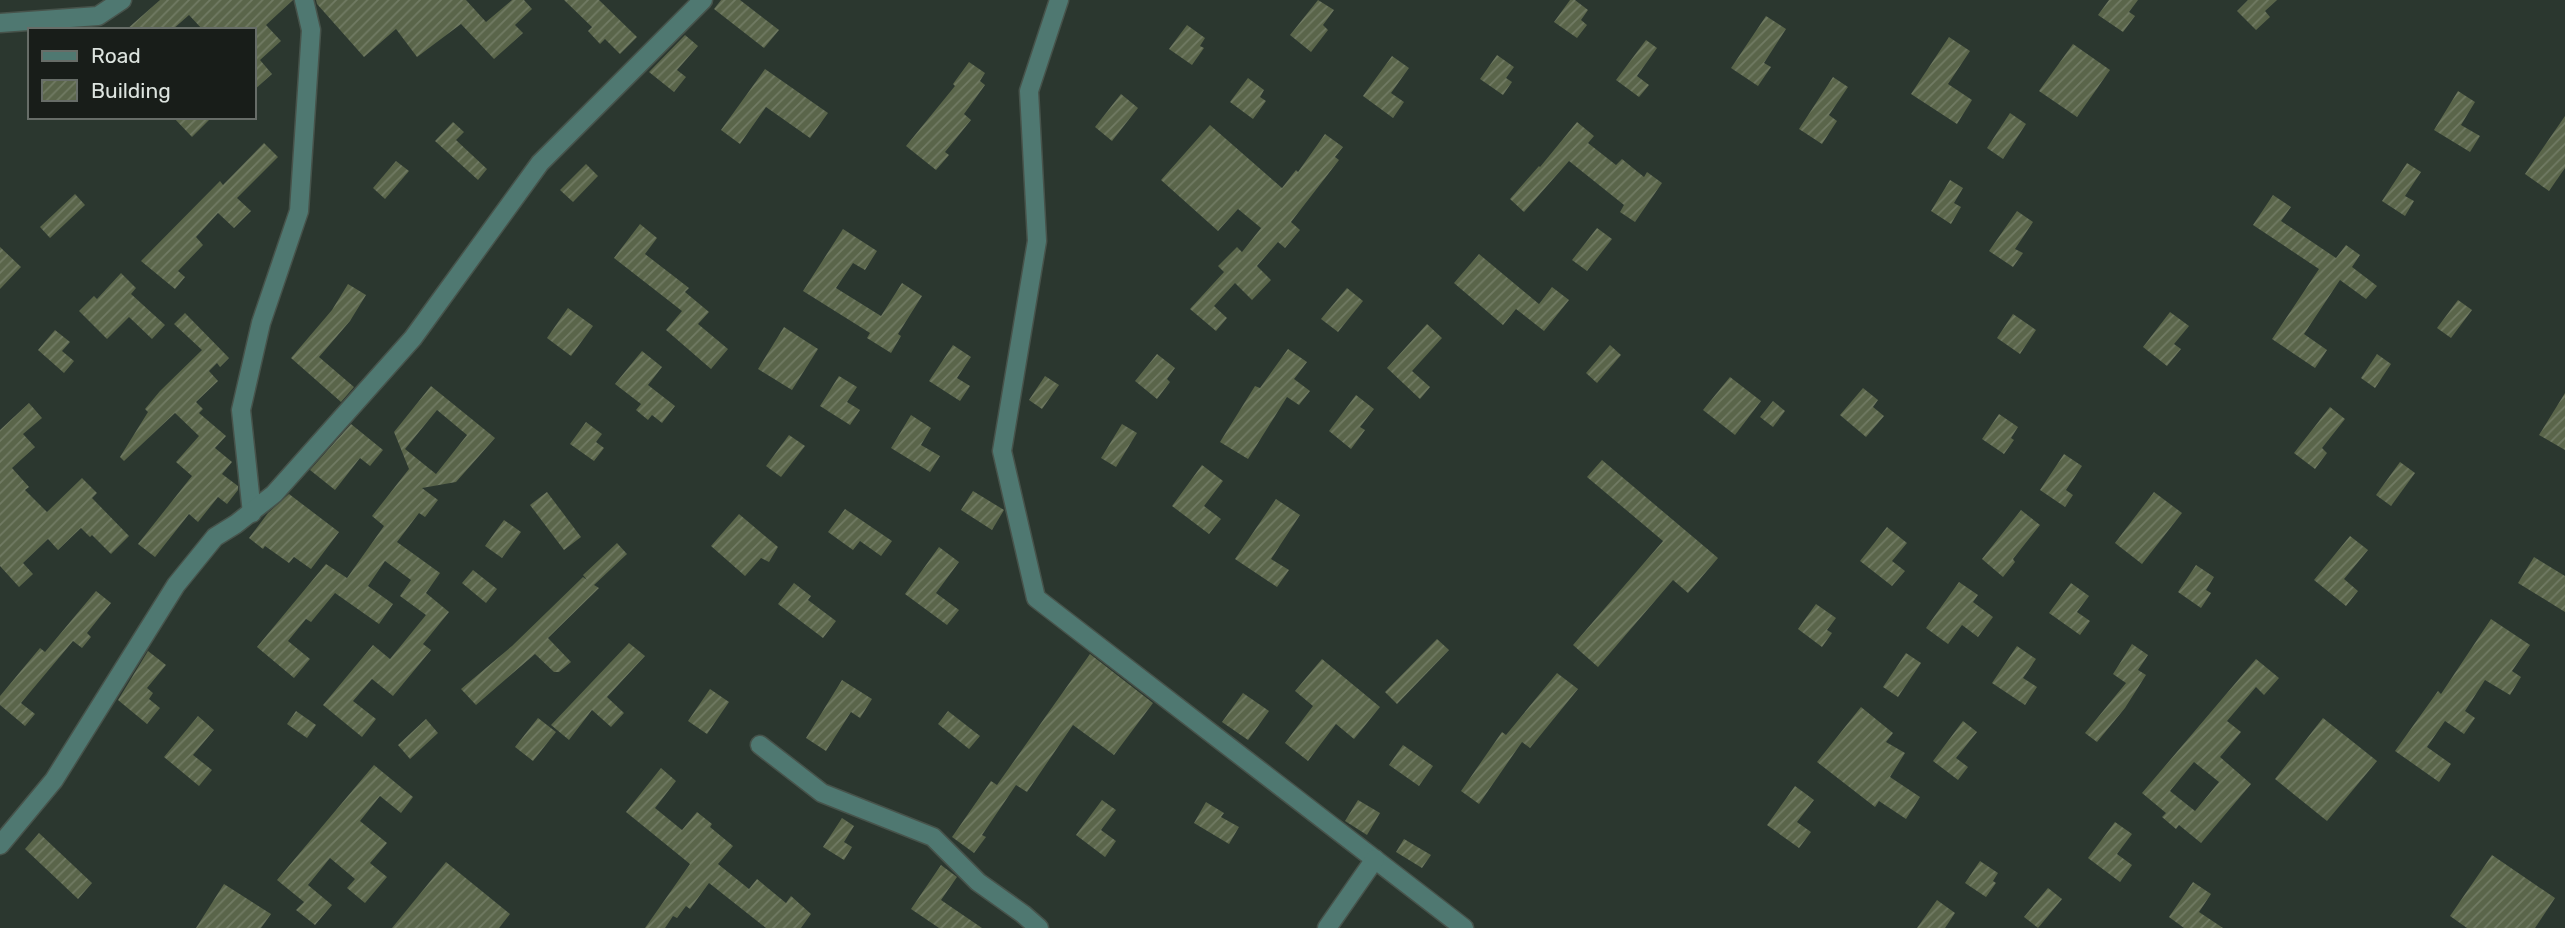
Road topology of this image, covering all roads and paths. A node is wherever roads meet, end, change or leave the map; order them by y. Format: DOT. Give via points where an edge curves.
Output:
graph roads {
  1 [pos="122,0"];
  2 [pos="304,0"];
  3 [pos="703,0"];
  4 [pos="1059,0"];
  5 [pos="0,23"];
  6 [pos="252,513"];
  7 [pos="760,745"];
  8 [pos="0,845"];
  9 [pos="1375,859"];
  10 [pos="1039,928"];
  11 [pos="1327,928"];
  12 [pos="1464,928"];
  1 -- 5 [label="street" via="98,16"];
  2 -- 6 [label="street" via="311,30 299,211 261,323 241,410"];
  3 -- 6 [label="street" via="540,163 407,345"];
  4 -- 9 [label="street" via="1029,91 1037,241 1002,451 1035,598"];
  6 -- 8 [label="street" via="215,537 176,585 54,780"];
  7 -- 10 [label="street" via="822,793 933,837 978,882"];
  9 -- 11 [label="street"];
  9 -- 12 [label="street"];
}
